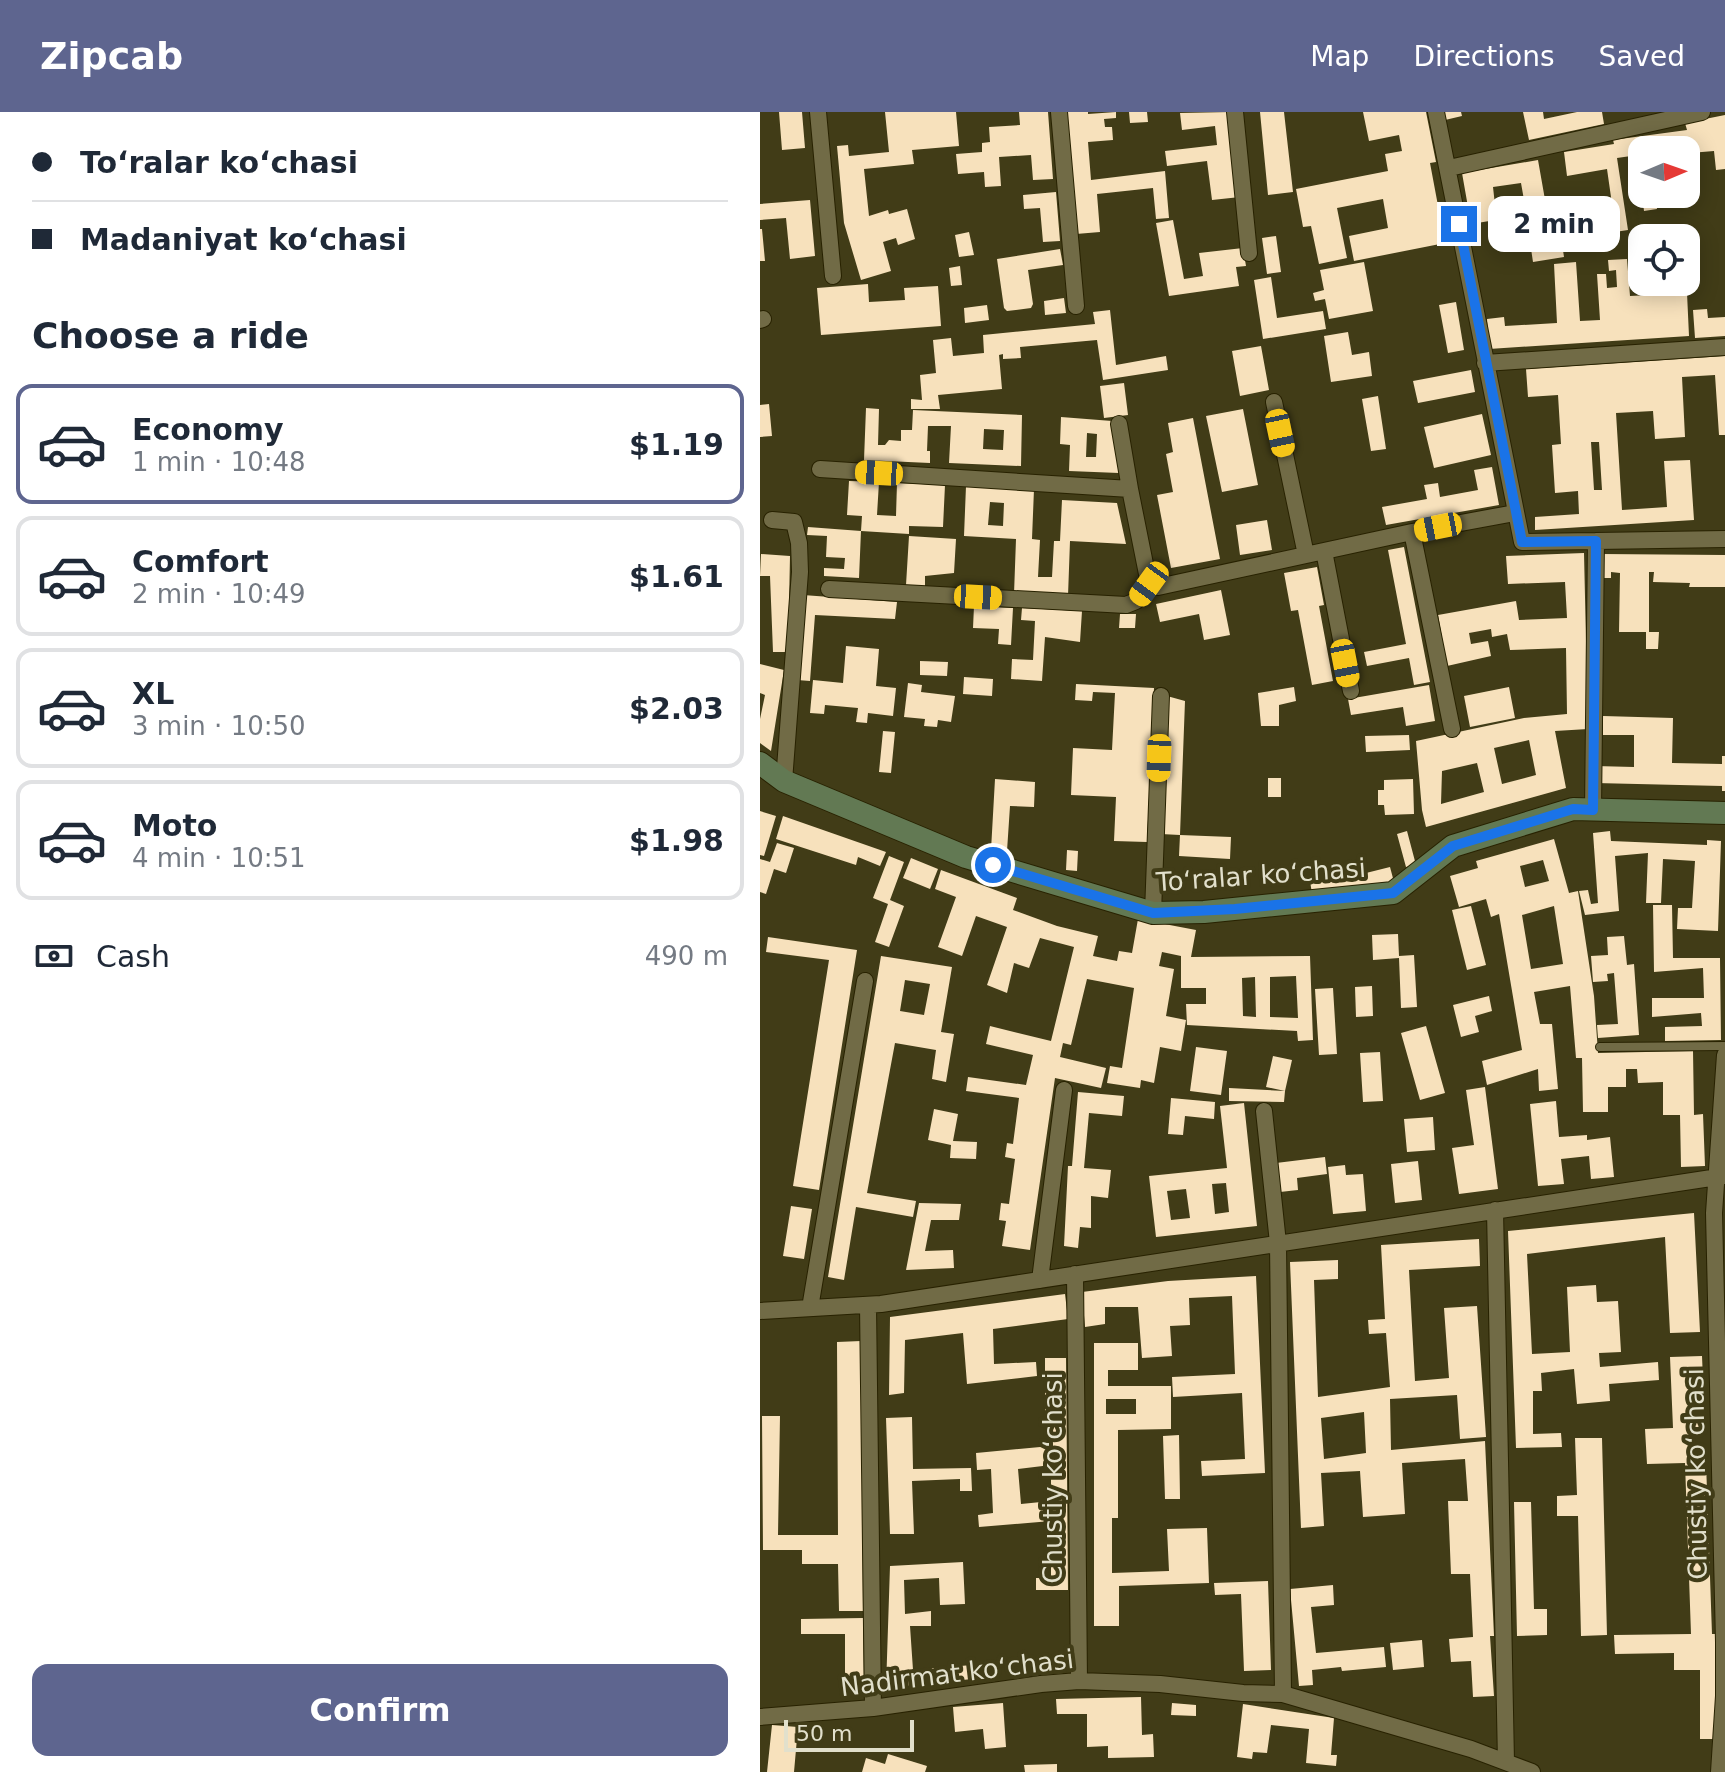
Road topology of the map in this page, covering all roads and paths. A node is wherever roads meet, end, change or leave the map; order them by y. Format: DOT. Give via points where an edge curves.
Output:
graph roads {
  1 [pos="818,112"];
  2 [pos="1059,112"];
  3 [pos="1235,112"];
  4 [pos="1436,112"];
  5 [pos="1702,112"];
  6 [pos="1449,168"];
  7 [pos="1249,253"];
  8 [pos="833,276"];
  9 [pos="1076,306"];
  10 [pos="1725,347"];
  11 [pos="1485,363"];
  12 [pos="1274,402"];
  13 [pos="1119,424"];
  14 [pos="820,469"];
  15 [pos="1130,489"];
  16 [pos="1515,513"];
  17 [pos="772,520"];
  18 [pos="1412,532"];
  19 [pos="1725,539"];
  20 [pos="1596,541"];
  21 [pos="1324,551"];
  22 [pos="1306,555"];
  23 [pos="1149,584"];
  24 [pos="829,589"];
  25 [pos="1351,691"];
  26 [pos="1161,696"];
  27 [pos="1452,729"];
  28 [pos="760,763"];
  29 [pos="784,781"];
  30 [pos="1593,810"];
  31 [pos="1725,813"];
  32 [pos="1153,913"];
  33 [pos="865,981"];
  34 [pos="1725,1046"];
  35 [pos="1600,1047"];
  36 [pos="1725,1055"];
  37 [pos="1064,1090"];
  38 [pos="1264,1111"];
  39 [pos="1720,1176"];
  40 [pos="1495,1210"];
  41 [pos="1278,1243"];
  42 [pos="1075,1274"];
  43 [pos="1040,1280"];
  44 [pos="868,1305"];
  45 [pos="810,1308"];
  46 [pos="760,1311"];
  47 [pos="1724,1642"];
  48 [pos="1079,1681"];
  49 [pos="1283,1694"];
  50 [pos="873,1708"];
  51 [pos="760,1717"];
  52 [pos="1506,1762"];
  53 [pos="1532,1772"];
  54 [pos="1719,1772"];
  1 -- 8 [label="street"];
  2 -- 9 [label="street"];
  3 -- 7 [label="street"];
  4 -- 6 [label="street"];
  5 -- 6 [label="street"];
  6 -- 11 [label="street"];
  10 -- 11 [label="street"];
  11 -- 16 [label="street"];
  12 -- 22 [label="street"];
  13 -- 15 [label="street"];
  14 -- 15 [label="street"];
  15 -- 23 [label="street"];
  16 -- 18 [label="street"];
  16 -- 20 [label="street" via="1522,542"];
  17 -- 29 [label="street" via="794,522 799,543"];
  18 -- 21 [label="street"];
  18 -- 27 [label="street"];
  19 -- 20 [label="street"];
  20 -- 30 [label="street"];
  21 -- 22 [label="street"];
  21 -- 25 [label="street"];
  22 -- 23 [label="street" via="1158,587"];
  23 -- 24 [label="street" via="1126,605"];
  26 -- 32 [label="street"];
  28 -- 29 [label="street, Toʻralar koʻchasi"];
  29 -- 32 [label="street, Toʻralar koʻchasi" via="966,857"];
  30 -- 31 [label="street, Toʻralar koʻchasi"];
  30 -- 32 [label="street, Toʻralar koʻchasi" via="1573,809 1453,846 1393,893"];
  33 -- 45 [label="street"];
  34 -- 35 [label="lane"];
  36 -- 39 [label="street, Chustiy koʻchasi"];
  37 -- 43 [label="street"];
  38 -- 41 [label="street"];
  39 -- 40 [label="street"];
  39 -- 47 [label="street, Chustiy koʻchasi" via="1714,1213"];
  40 -- 41 [label="street"];
  40 -- 52 [label="street"];
  41 -- 42 [label="street"];
  41 -- 49 [label="street"];
  42 -- 43 [label="street"];
  42 -- 48 [label="street, Chustiy koʻchasi"];
  43 -- 44 [label="street"];
  44 -- 45 [label="street"];
  44 -- 50 [label="street"];
  45 -- 46 [label="street"];
  47 -- 54 [label="street, Chustiy koʻchasi"];
  48 -- 49 [label="street, Nadirmat koʻchasi"];
  48 -- 50 [label="street, Nadirmat koʻchasi"];
  49 -- 52 [label="street, Nadirmat koʻchasi"];
  50 -- 51 [label="street, Nadirmat koʻchasi"];
  52 -- 53 [label="street, Nadirmat koʻchasi"];
}
